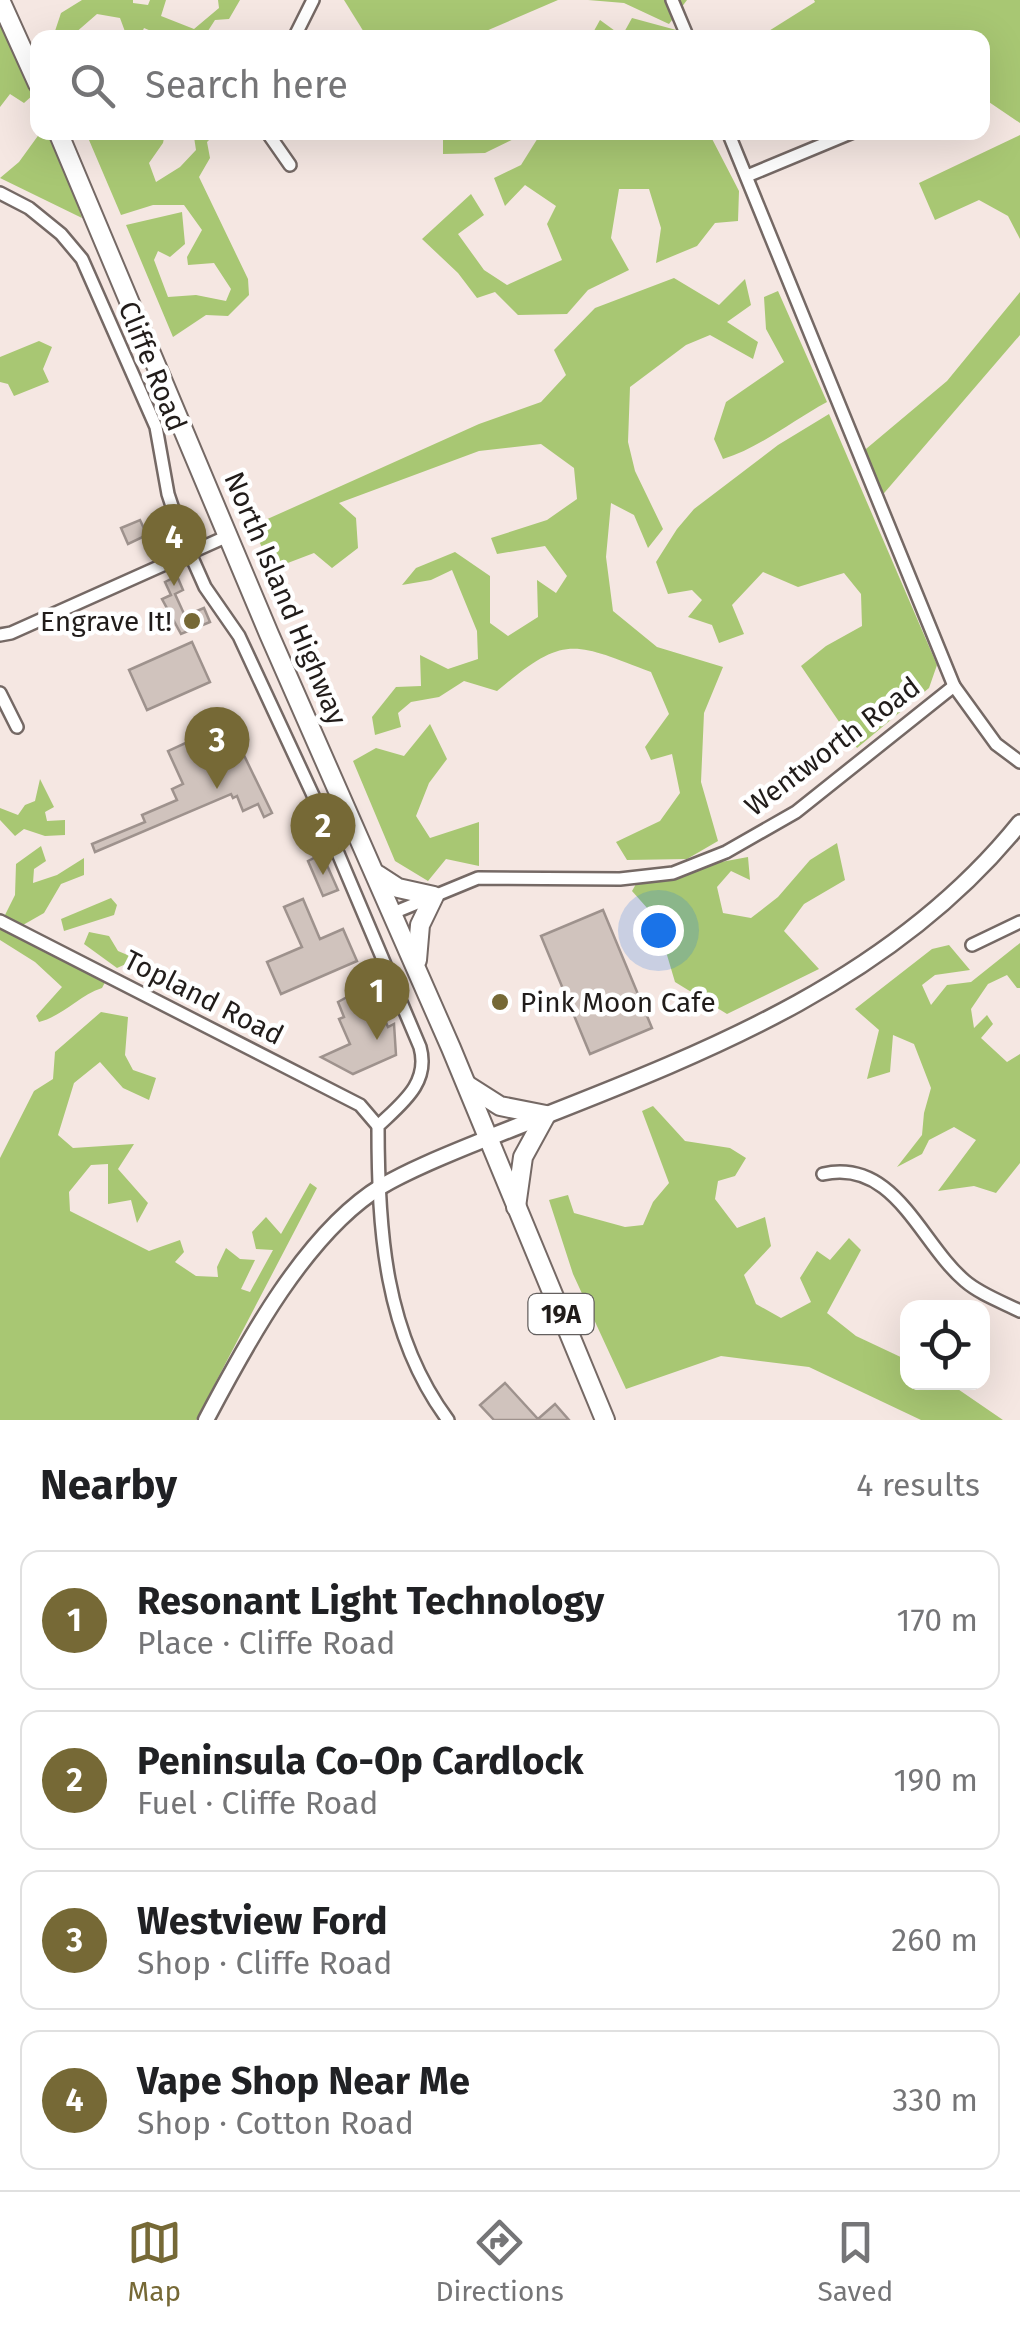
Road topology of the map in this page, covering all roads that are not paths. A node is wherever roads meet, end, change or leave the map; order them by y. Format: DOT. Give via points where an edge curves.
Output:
graph roads {
  1 [pos="0,0"];
  2 [pos="15,0"];
  3 [pos="312,0"];
  4 [pos="672,0"];
  5 [pos="12,23"];
  6 [pos="298,30"];
  7 [pos="685,30"];
  8 [pos="30,65"];
  9 [pos="61,140"];
  10 [pos="272,140"];
  11 [pos="731,140"];
  12 [pos="834,140"];
  13 [pos="290,165"];
  14 [pos="747,176"];
  15 [pos="0,193"];
  16 [pos="230,535"];
  17 [pos="190,553"];
  18 [pos="0,635"];
  19 [pos="954,686"];
  20 [pos="0,693"];
  21 [pos="16,726"];
  22 [pos="1020,762"];
  23 [pos="1020,822"];
  24 [pos="377,875"];
  25 [pos="434,896"];
  26 [pos="393,913"];
  27 [pos="0,921"];
  28 [pos="1020,922"];
  29 [pos="972,945"];
  30 [pos="417,968"];
  31 [pos="466,1084"];
  32 [pos="546,1115"];
  33 [pos="378,1126"];
  34 [pos="488,1138"];
  35 [pos="822,1174"];
  36 [pos="380,1188"];
  37 [pos="516,1208"];
  38 [pos="1020,1311"];
  39 [pos="206,1420"];
  40 [pos="448,1420"];
  41 [pos="605,1420"];
  1 -- 5 [label="main road"];
  2 -- 5 [label="main road"];
  3 -- 6 [label="street"];
  4 -- 7 [label="street"];
  5 -- 8 [label="main road"];
  9 -- 16 [label="main road, North Island Highway / 19A"];
  10 -- 13 [label="street"];
  11 -- 14 [label="street, Wentworth Road"];
  12 -- 14 [label="street"];
  14 -- 19 [label="street, Wentworth Road"];
  15 -- 17 [label="street, Cliffe Road" via="30,208 82,258 156,427 173,511"];
  16 -- 17 [label="street"];
  16 -- 24 [label="main road, North Island Highway / 19A"];
  17 -- 18 [label="street"];
  17 -- 33 [label="street, Cliffe Road" via="238,636 318,806 422,1052 419,1083"];
  19 -- 22 [label="street, Wentworth Road" via="996,744"];
  19 -- 25 [label="street, Wentworth Road" via="796,812 726,852 673,873 478,878"];
  20 -- 21 [label="street"];
  23 -- 32 [label="main road" via="946,900 823,991 701,1052"];
  24 -- 25 [label="main road"];
  24 -- 26 [label="main road, North Island Highway / 19A"];
  25 -- 26 [label="street, Wentworth Road"];
  25 -- 30 [label="main road" via="420,925"];
  26 -- 30 [label="main road, North Island Highway / 19A"];
  27 -- 33 [label="street, Topland Road" via="360,1105"];
  28 -- 29 [label="street"];
  30 -- 31 [label="main road, North Island Highway / 19A"];
  31 -- 32 [label="main road" via="500,1106"];
  31 -- 34 [label="main road, 19A"];
  32 -- 34 [label="main road"];
  32 -- 37 [label="main road" via="523,1157"];
  33 -- 36 [label="street"];
  34 -- 36 [label="street"];
  34 -- 37 [label="main road, 19A"];
  35 -- 38 [label="street" via="842,1170 901,1200 967,1283"];
  36 -- 39 [label="street" via="340,1220 290,1278"];
  36 -- 40 [label="street" via="393,1308 415,1369"];
  37 -- 41 [label="main road, 19A"];
}
